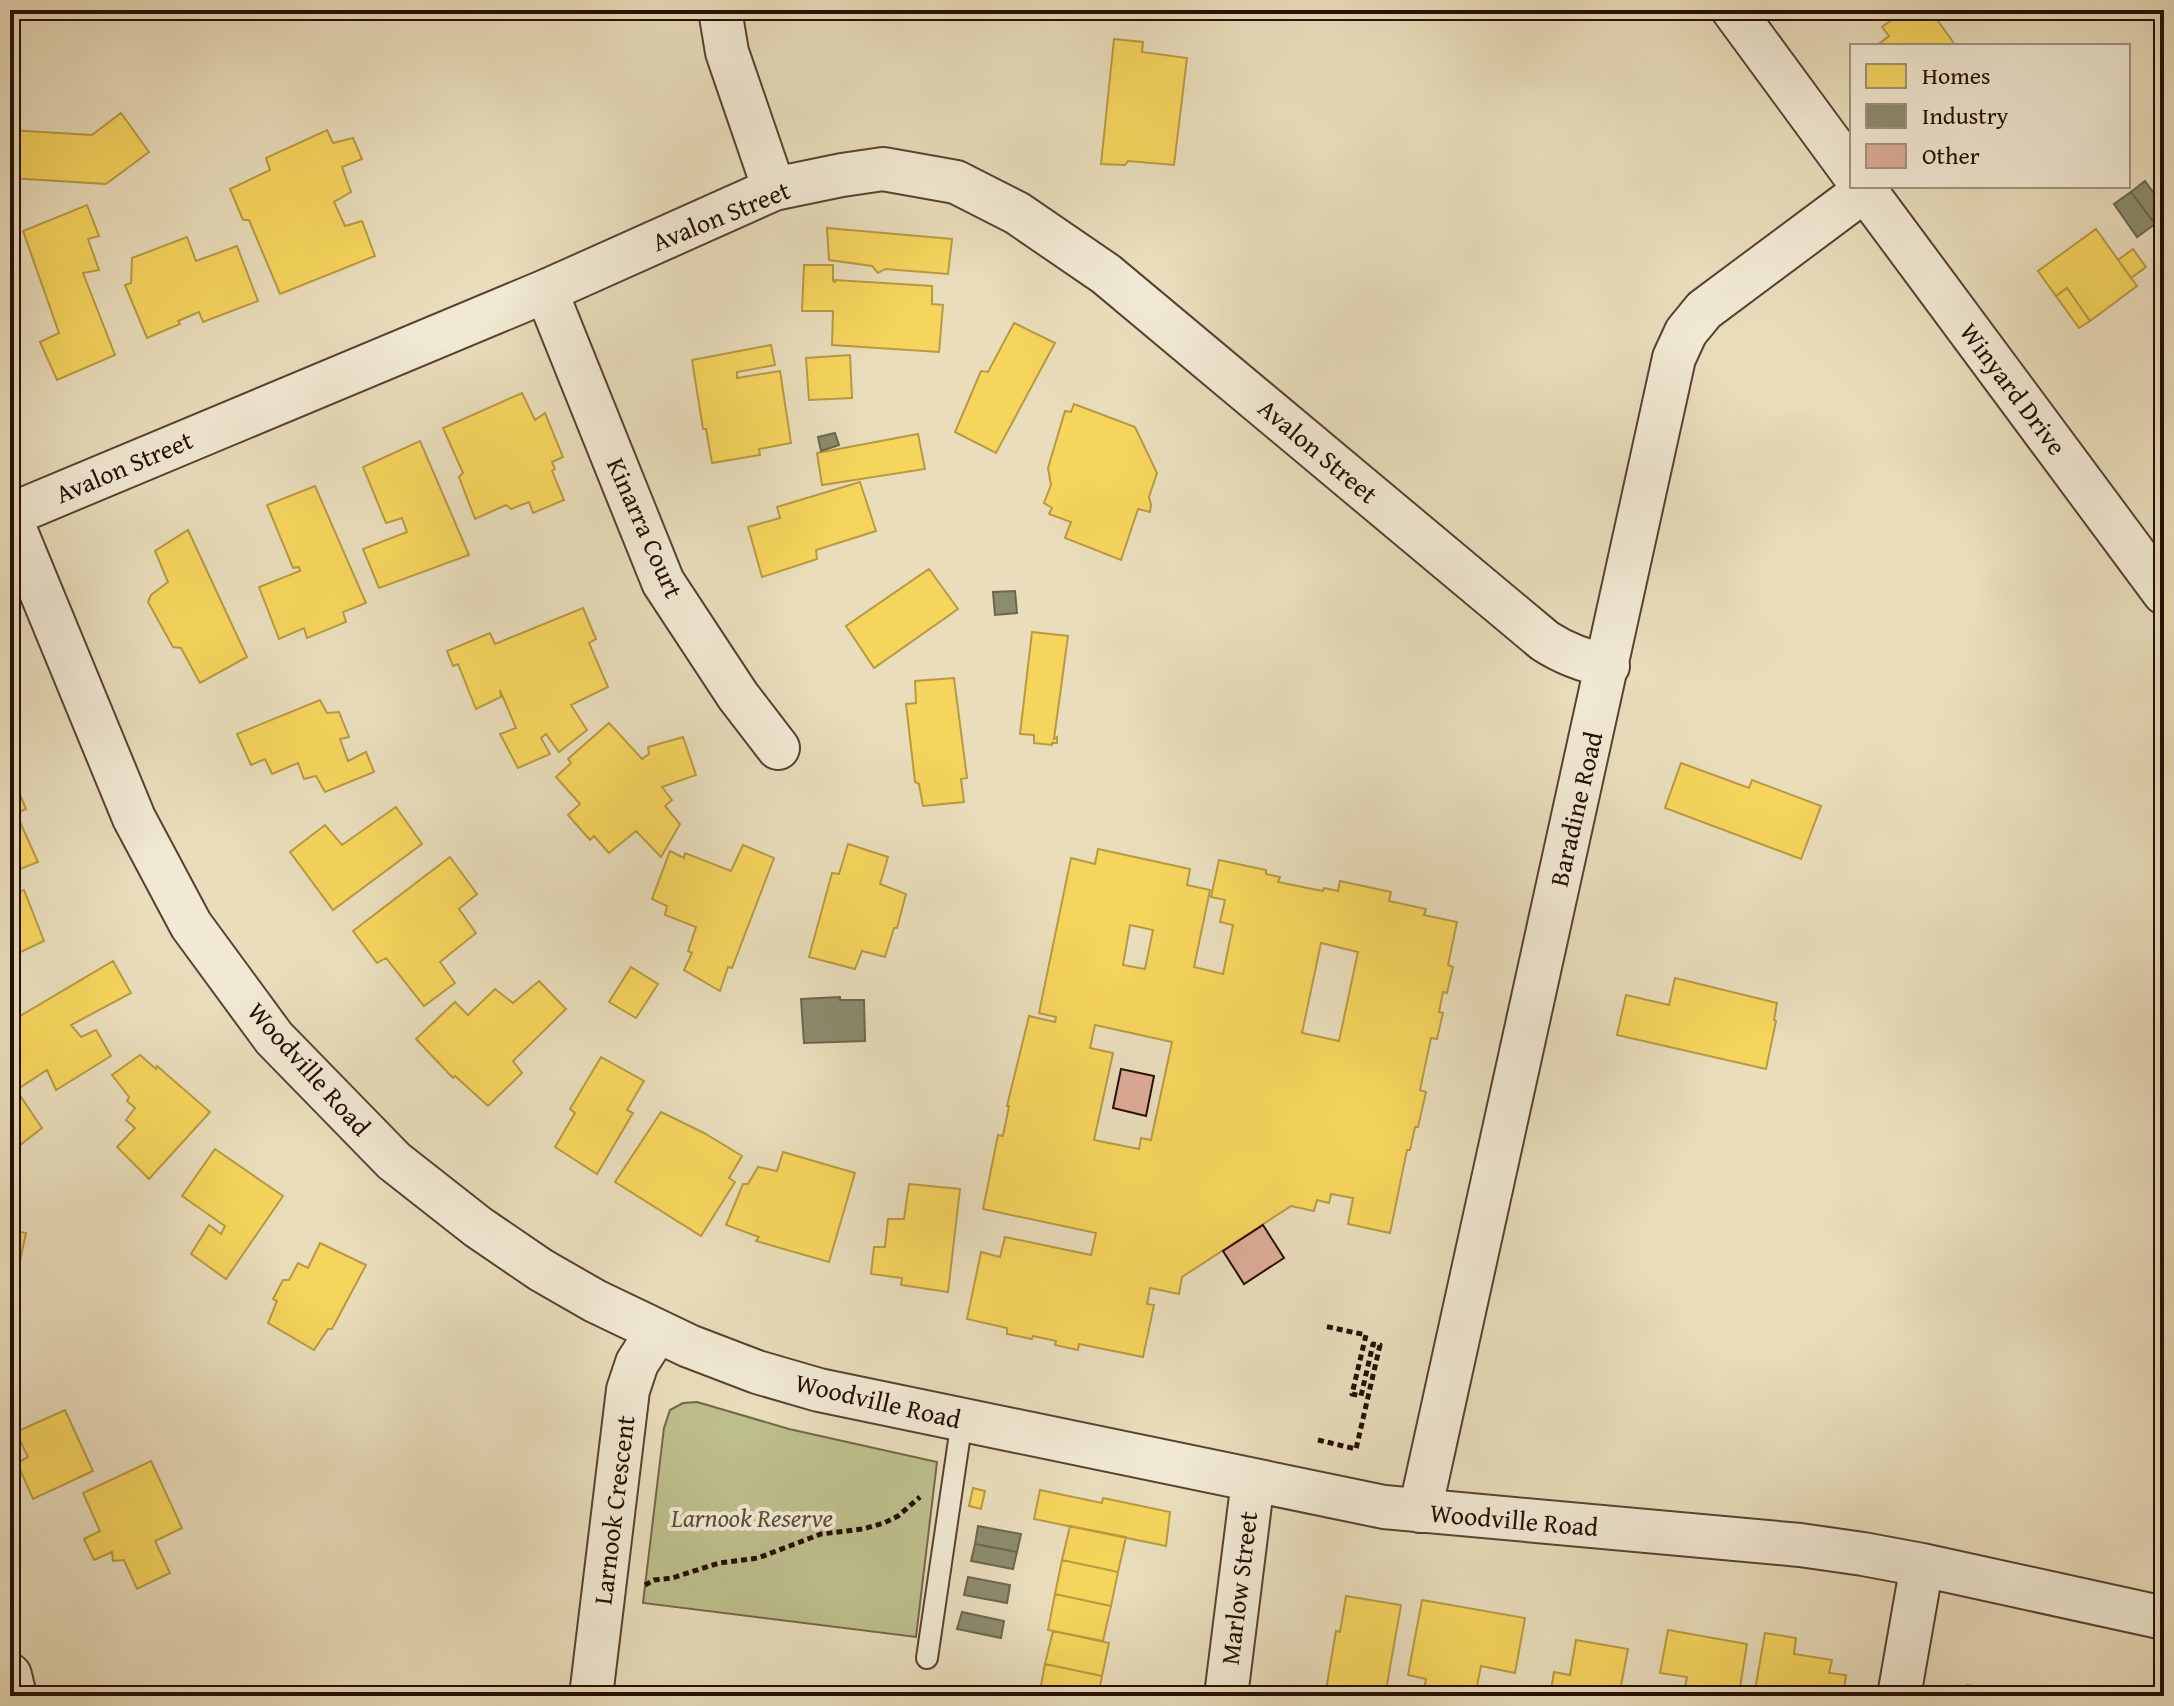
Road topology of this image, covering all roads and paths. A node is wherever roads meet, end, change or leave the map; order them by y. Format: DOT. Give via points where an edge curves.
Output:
graph roads {
  1 [pos="720,10"];
  2 [pos="1733,10"];
  3 [pos="1850,169"];
  4 [pos="1854,188"];
  5 [pos="1864,188"];
  6 [pos="774,189"];
  7 [pos="546,291"];
  8 [pos="10,516"];
  9 [pos="2164,593"];
  10 [pos="1608,666"];
  11 [pos="778,748"];
  12 [pos="1324,1326"];
  13 [pos="657,1332"];
  14 [pos="962,1420"];
  15 [pos="1318,1440"];
  16 [pos="955,1461"];
  17 [pos="1253,1480"];
  18 [pos="1420,1511"];
  19 [pos="1922,1565"];
  20 [pos="639,1592"];
  21 [pos="2164,1618"];
  22 [pos="927,1658"];
  23 [pos="10,1675"];
  24 [pos="15,1696"];
  25 [pos="591,1696"];
  26 [pos="1226,1696"];
  27 [pos="1899,1696"];
  1 -- 6 [label="street" via="727,52"];
  2 -- 3 [label="street, Winyard Drive"];
  4 -- 10 [label="street, Baradine Road" via="1704,310 1686,332 1674,358"];
  5 -- 9 [label="street, Winyard Drive"];
  6 -- 7 [label="street, Avalon Street"];
  6 -- 10 [label="street, Avalon Street" via="883,169 956,182 1017,213 1106,274 1545,641 1566,654"];
  7 -- 8 [label="street, Avalon Street"];
  7 -- 11 [label="street, Kinarra Court" via="663,582"];
  8 -- 13 [label="street, Woodville Road" via="134,818 191,925 274,1038 394,1161 478,1227 554,1278"];
  10 -- 18 [label="street, Baradine Road"];
  12 -- 15 [label="path" via="1366,1335 1352,1394 1361,1396 1373,1344 1380,1345 1356,1449"];
  13 -- 14 [label="street, Woodville Road" via="807,1386"];
  13 -- 25 [label="street, Larnook Crescent" via="637,1363 628,1390"];
  14 -- 16 [label="lane"];
  14 -- 17 [label="street, Woodville Road"];
  16 -- 20 [label="path" via="915,1502 884,1523 821,1534 758,1558 654,1580"];
  16 -- 22 [label="lane"];
  17 -- 18 [label="street, Woodville Road"];
  17 -- 26 [label="street, Marlow Street"];
  18 -- 19 [label="street, Woodville Road" via="1800,1545"];
  19 -- 21 [label="street, Woodville Road"];
  19 -- 27 [label="street"];
  23 -- 24 [label="street"];
}
